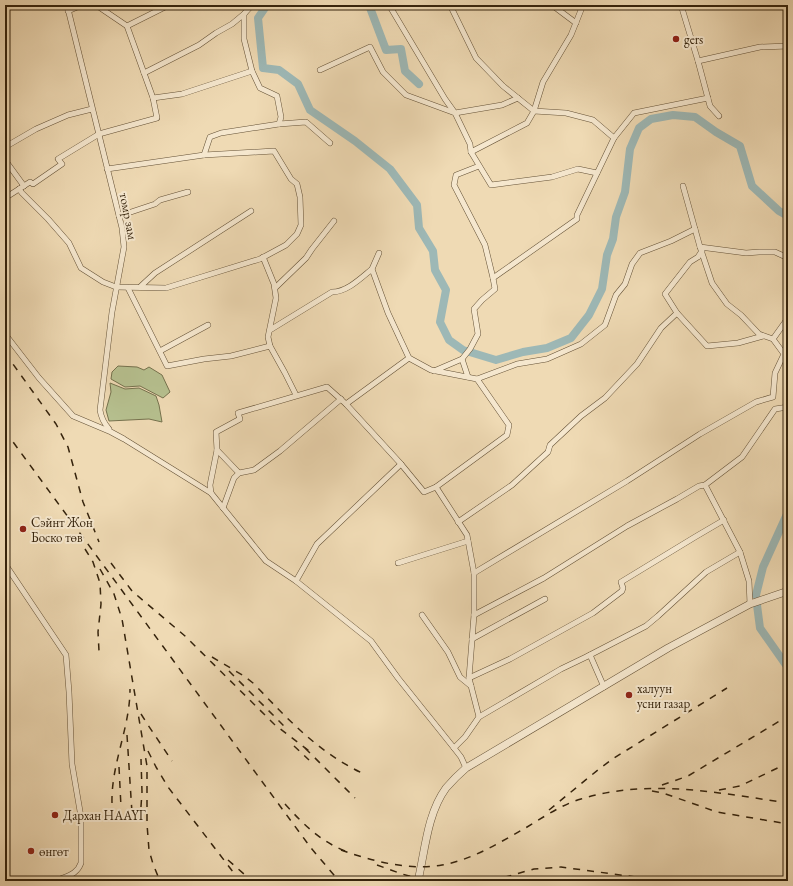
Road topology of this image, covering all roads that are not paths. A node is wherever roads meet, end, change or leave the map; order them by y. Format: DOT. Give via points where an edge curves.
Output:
graph roads {
  1 [pos="66,5"];
  2 [pos="82,5"];
  3 [pos="96,5"];
  4 [pos="169,5"];
  5 [pos="252,5"];
  6 [pos="389,5"];
  7 [pos="450,5"];
  8 [pos="552,5"];
  9 [pos="584,5"];
  10 [pos="681,5"];
  11 [pos="68,11"];
  12 [pos="244,14"];
  13 [pos="576,23"];
  14 [pos="127,26"];
  15 [pos="788,46"];
  16 [pos="698,61"];
  17 [pos="320,70"];
  18 [pos="252,71"];
  19 [pos="144,73"];
  20 [pos="153,98"];
  21 [pos="518,98"];
  22 [pos="708,98"];
  23 [pos="92,109"];
  24 [pos="534,111"];
  25 [pos="455,113"];
  26 [pos="719,116"];
  27 [pos="279,124"];
  28 [pos="98,134"];
  29 [pos="614,138"];
  30 [pos="330,143"];
  31 [pos="5,147"];
  32 [pos="471,152"];
  33 [pos="204,155"];
  34 [pos="5,160"];
  35 [pos="479,166"];
  36 [pos="107,169"];
  37 [pos="597,173"];
  38 [pos="683,186"];
  39 [pos="22,187"];
  40 [pos="188,192"];
  41 [pos="5,198"];
  42 [pos="251,211"];
  43 [pos="119,216"];
  44 [pos="334,221"];
  45 [pos="695,228"];
  46 [pos="701,249"];
  47 [pos="379,253"];
  48 [pos="262,257"];
  49 [pos="788,258"];
  50 [pos="372,269"];
  51 [pos="493,278"];
  52 [pos="141,286"];
  53 [pos="116,287"];
  54 [pos="128,288"];
  55 [pos="274,288"];
  56 [pos="677,313"];
  57 [pos="788,318"];
  58 [pos="208,325"];
  59 [pos="270,330"];
  60 [pos="5,334"];
  61 [pos="764,336"];
  62 [pos="773,339"];
  63 [pos="270,346"];
  64 [pos="160,351"];
  65 [pos="409,358"];
  66 [pos="462,359"];
  67 [pos="434,371"];
  68 [pos="468,377"];
  69 [pos="477,379"];
  70 [pos="296,395"];
  71 [pos="341,399"];
  72 [pos="346,404"];
  73 [pos="788,407"];
  74 [pos="111,432"];
  75 [pos="217,450"];
  76 [pos="401,464"];
  77 [pos="239,473"];
  78 [pos="705,485"];
  79 [pos="436,487"];
  80 [pos="211,493"];
  81 [pos="223,508"];
  82 [pos="724,520"];
  83 [pos="458,522"];
  84 [pos="468,541"];
  85 [pos="740,552"];
  86 [pos="398,563"];
  87 [pos="5,564"];
  88 [pos="474,573"];
  89 [pos="296,581"];
  90 [pos="788,591"];
  91 [pos="545,599"];
  92 [pos="750,604"];
  93 [pos="422,615"];
  94 [pos="474,615"];
  95 [pos="472,638"];
  96 [pos="590,655"];
  97 [pos="469,678"];
  98 [pos="471,686"];
  99 [pos="604,686"];
  100 [pos="479,717"];
  101 [pos="454,748"];
  102 [pos="466,768"];
  103 [pos="56,881"];
  104 [pos="418,881"];
  1 -- 11 [label="street, томр зам"];
  2 -- 11 [label="street"];
  3 -- 14 [label="street"];
  4 -- 14 [label="street"];
  5 -- 12 [label="street"];
  6 -- 25 [label="street"];
  7 -- 21 [label="street" via="476,58"];
  8 -- 13 [label="street"];
  9 -- 13 [label="street"];
  10 -- 16 [label="street"];
  11 -- 23 [label="street, томр зам"];
  12 -- 18 [label="street" via="244,39"];
  12 -- 19 [label="street" via="198,45"];
  13 -- 24 [label="street" via="543,82"];
  14 -- 19 [label="street"];
  15 -- 16 [label="street" via="760,47"];
  16 -- 22 [label="street"];
  17 -- 25 [label="street" via="370,47 383,72 406,95"];
  18 -- 20 [label="street" via="182,94"];
  18 -- 27 [label="street" via="260,88 277,96 281,117"];
  19 -- 20 [label="street"];
  20 -- 28 [label="street" via="157,118"];
  21 -- 24 [label="street"];
  21 -- 25 [label="street" via="502,105"];
  22 -- 26 [label="street" via="710,106"];
  22 -- 29 [label="street" via="634,113"];
  23 -- 28 [label="street, томр зам"];
  23 -- 31 [label="street" via="68,115 36,129"];
  24 -- 29 [label="street" via="566,113 593,120"];
  24 -- 32 [label="street" via="528,123"];
  25 -- 32 [label="street" via="470,144"];
  27 -- 30 [label="street" via="306,122"];
  27 -- 33 [label="street" via="210,137"];
  28 -- 36 [label="street, томр зам"];
  28 -- 39 [label="street" via="58,159 62,164 33,184 30,182"];
  29 -- 37 [label="street"];
  32 -- 35 [label="street"];
  33 -- 36 [label="street"];
  33 -- 48 [label="street" via="274,151 291,179 297,184 301,225 297,234 286,245"];
  34 -- 39 [label="street"];
  35 -- 37 [label="street" via="491,185 552,178 578,169"];
  35 -- 51 [label="street" via="456,175 454,185 485,245"];
  36 -- 43 [label="street, томр зам"];
  37 -- 51 [label="street" via="577,220"];
  38 -- 45 [label="street"];
  39 -- 41 [label="street"];
  39 -- 53 [label="street" via="22,193 69,243 82,268"];
  40 -- 43 [label="street"];
  42 -- 52 [label="street" via="155,273"];
  43 -- 53 [label="street, томр зам" via="124,247"];
  44 -- 55 [label="street" via="306,258"];
  45 -- 46 [label="street"];
  45 -- 69 [label="street" via="672,241 640,253 632,264 625,284 616,295 605,325 580,344 547,359 517,364"];
  46 -- 49 [label="street" via="746,253 775,252"];
  46 -- 56 [label="street" via="698,258 690,262 665,294"];
  46 -- 61 [label="street" via="712,283 728,304 758,334"];
  47 -- 50 [label="street"];
  48 -- 52 [label="street" via="166,288"];
  48 -- 55 [label="street"];
  50 -- 59 [label="street" via="354,284 332,292"];
  50 -- 65 [label="street" via="388,313"];
  51 -- 66 [label="street" via="495,289 474,310 478,334"];
  52 -- 54 [label="street"];
  53 -- 54 [label="street"];
  53 -- 74 [label="street, томр зам" via="100,410 104,424"];
  54 -- 64 [label="street"];
  55 -- 59 [label="street" via="276,298"];
  56 -- 61 [label="street" via="707,346 738,343"];
  56 -- 83 [label="street" via="661,328 637,364 605,398 581,416 550,445 548,452 512,485"];
  57 -- 62 [label="street"];
  58 -- 64 [label="street"];
  59 -- 63 [label="street"];
  60 -- 74 [label="street" via="39,378 74,416"];
  61 -- 62 [label="street"];
  62 -- 88 [label="street" via="784,354 774,373 773,397 756,402 700,434"];
  63 -- 64 [label="street" via="231,356 167,366"];
  63 -- 70 [label="street"];
  65 -- 67 [label="street"];
  65 -- 72 [label="street"];
  66 -- 67 [label="street"];
  66 -- 68 [label="street"];
  67 -- 68 [label="street"];
  68 -- 69 [label="street"];
  69 -- 79 [label="street" via="509,425 507,435"];
  70 -- 71 [label="street" via="327,387"];
  70 -- 75 [label="street" via="238,413 240,419 216,432"];
  71 -- 72 [label="street"];
  71 -- 77 [label="street" via="254,470"];
  72 -- 76 [label="street"];
  73 -- 78 [label="street" via="775,409 742,457"];
  74 -- 80 [label="street"];
  75 -- 77 [label="street"];
  75 -- 80 [label="street" via="210,485"];
  76 -- 79 [label="street" via="424,492"];
  76 -- 89 [label="street" via="317,544"];
  77 -- 81 [label="street" via="234,478"];
  78 -- 82 [label="street"];
  78 -- 94 [label="street" via="627,526 544,578"];
  79 -- 83 [label="street"];
  80 -- 81 [label="street"];
  81 -- 89 [label="street" via="266,561"];
  82 -- 85 [label="street"];
  82 -- 97 [label="street" via="621,582 622,591 593,613"];
  83 -- 84 [label="street"];
  84 -- 86 [label="street"];
  84 -- 88 [label="street"];
  85 -- 92 [label="street" via="749,581"];
  85 -- 96 [label="street" via="706,572 646,626"];
  87 -- 103 [label="street" via="66,655 72,764 81,817 81,863 76,872"];
  88 -- 94 [label="street"];
  89 -- 101 [label="street" via="371,641"];
  90 -- 92 [label="street"];
  91 -- 95 [label="street"];
  92 -- 99 [label="street"];
  93 -- 98 [label="street" via="448,652 460,676"];
  94 -- 95 [label="street"];
  95 -- 97 [label="street"];
  96 -- 99 [label="street"];
  96 -- 100 [label="street"];
  97 -- 98 [label="street"];
  98 -- 100 [label="street"];
  99 -- 102 [label="street"];
  100 -- 101 [label="street"];
  101 -- 102 [label="street"];
  102 -- 104 [label="street" via="446,789 436,806"];
}
